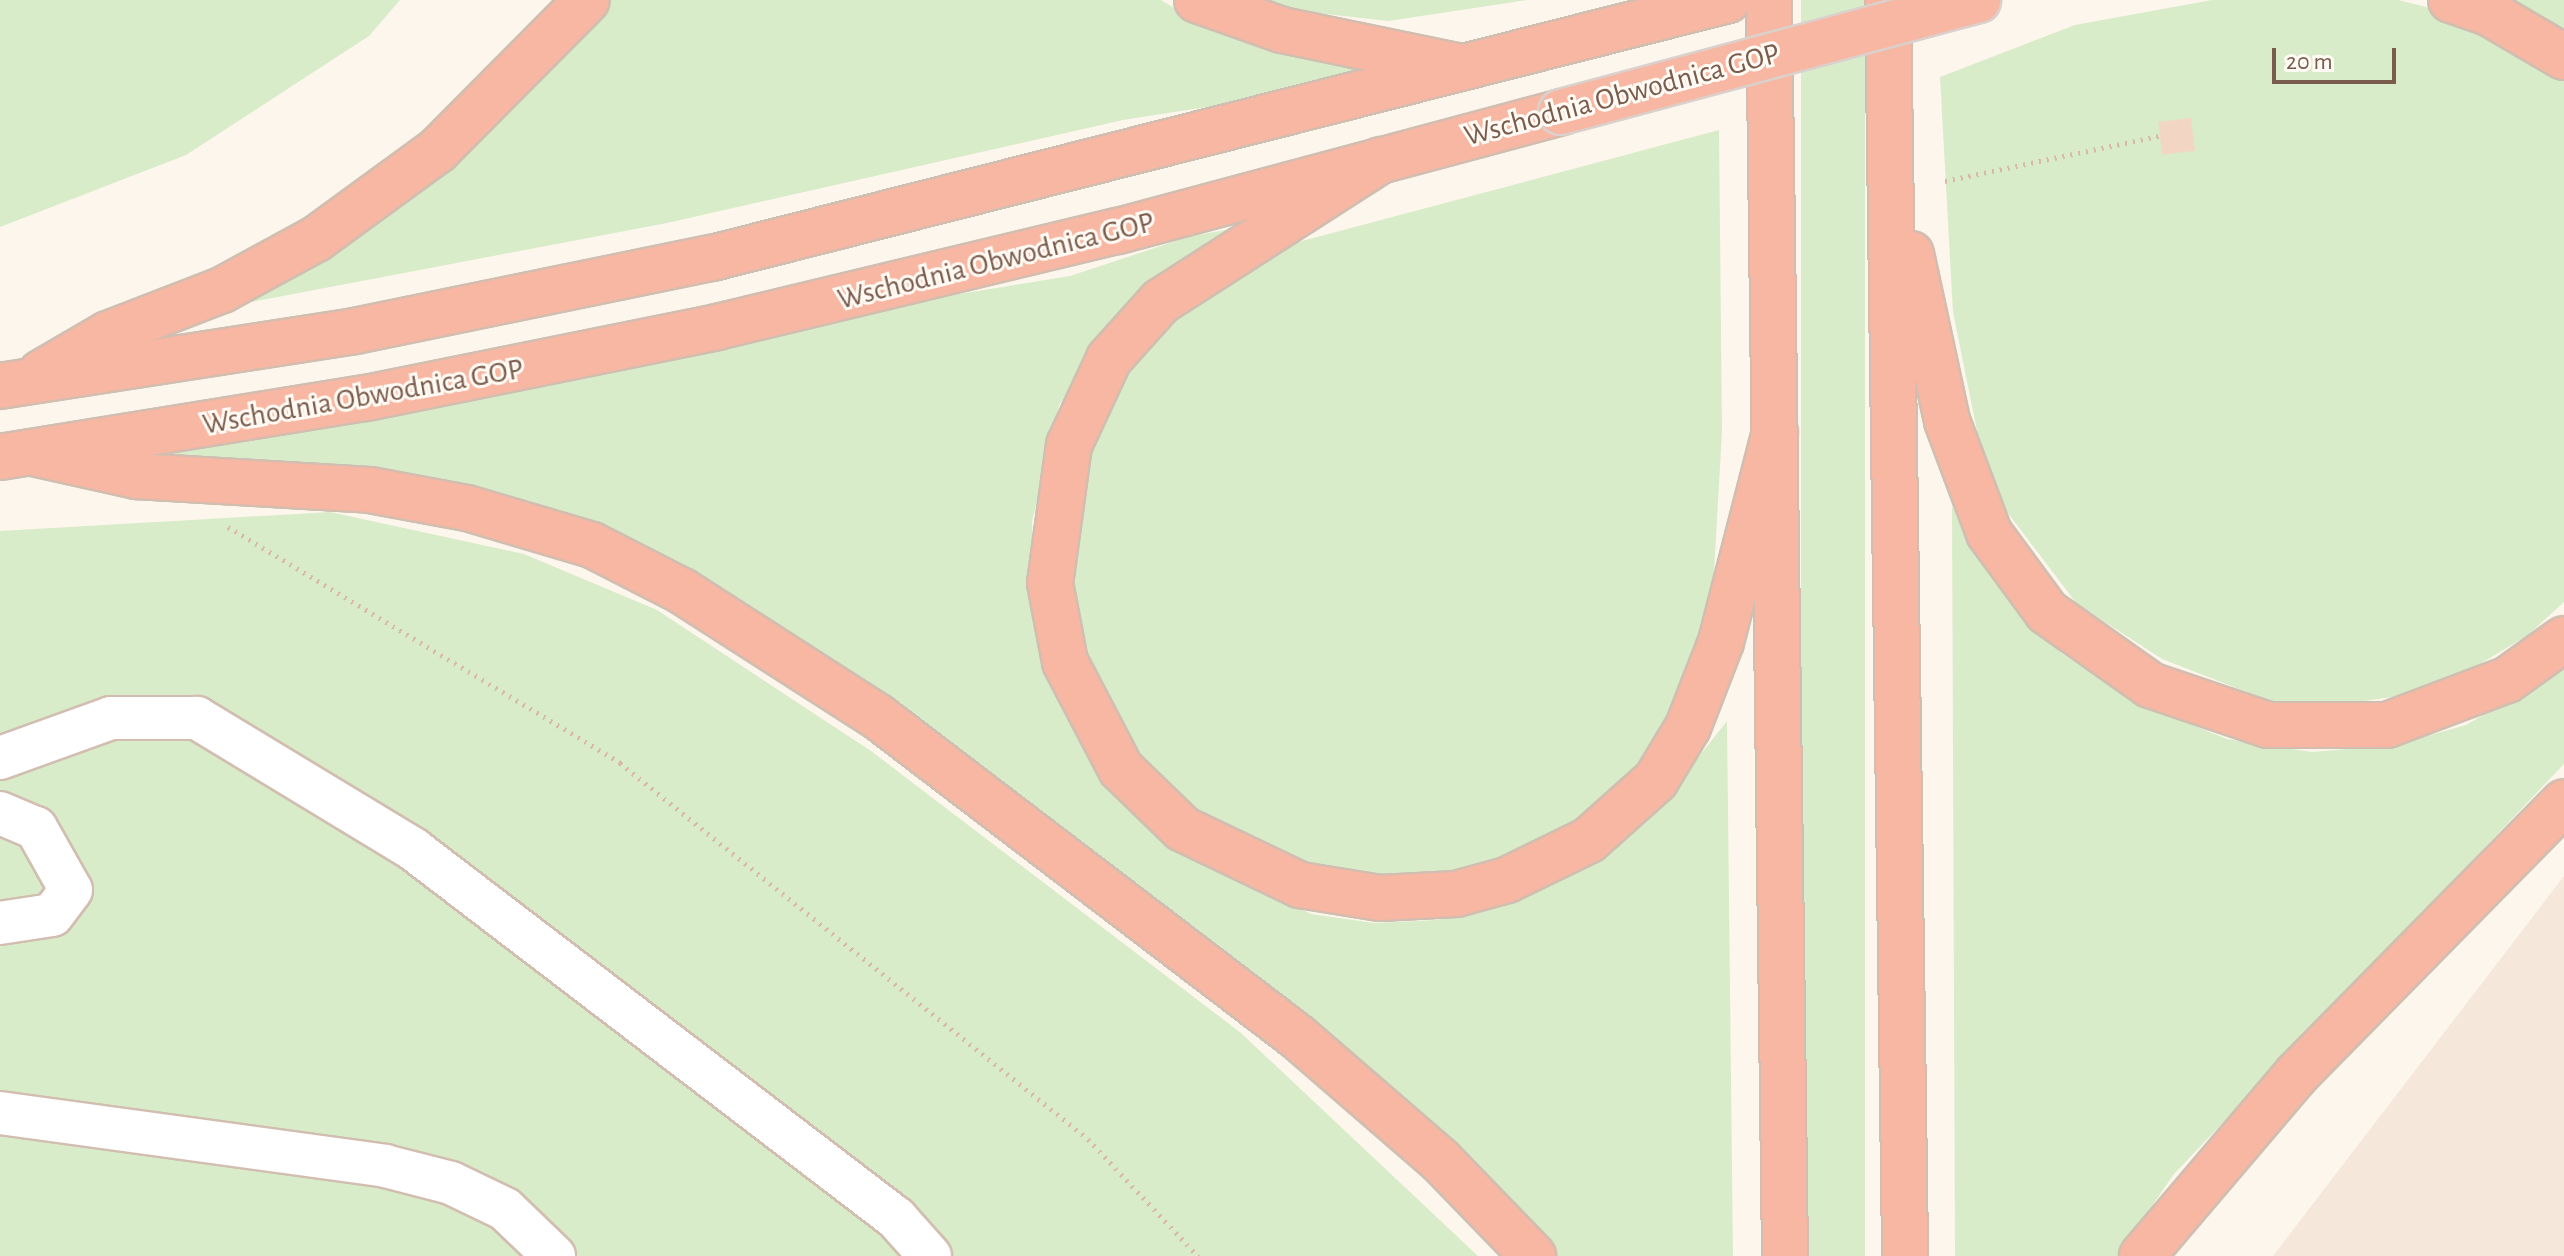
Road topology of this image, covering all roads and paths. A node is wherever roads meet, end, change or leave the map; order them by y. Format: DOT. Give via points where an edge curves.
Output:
graph roads {
  1 [pos="587,0"];
  2 [pos="1197,0"];
  3 [pos="1728,0"];
  4 [pos="1769,0"];
  5 [pos="1888,0"];
  6 [pos="1978,0"];
  7 [pos="2451,0"];
  8 [pos="2564,57"];
  9 [pos="1470,69"];
  10 [pos="2159,136"];
  11 [pos="1381,160"];
  12 [pos="1891,160"];
  13 [pos="1945,181"];
  14 [pos="12,385"];
  15 [pos="1775,432"];
  16 [pos="16,455"];
  17 [pos="232,529"];
  18 [pos="2564,639"];
  19 [pos="0,758"];
  20 [pos="2564,802"];
  21 [pos="0,813"];
  22 [pos="0,923"];
  23 [pos="0,1113"];
  24 [pos="554,1256"];
  25 [pos="930,1256"];
  26 [pos="1198,1256"];
  27 [pos="1533,1256"];
  28 [pos="1785,1256"];
  29 [pos="1905,1256"];
  30 [pos="2142,1256"];
  1 -- 14 [label="highway" via="438,150 316,239 222,290 108,334"];
  2 -- 9 [label="highway" via="1282,30"];
  3 -- 9 [label="highway"];
  4 -- 15 [label="highway"];
  5 -- 12 [label="highway"];
  6 -- 11 [label="highway, Wschodnia Obwodnica GOP, bridge"];
  7 -- 8 [label="highway" via="2489,13"];
  9 -- 14 [label="highway" via="924,208 527,298"];
  10 -- 13 [label="path"];
  11 -- 15 [label="highway" via="1161,301 1109,359 1069,445 1050,583 1065,662 1121,769 1183,829 1300,885 1380,898 1456,894 1507,880 1589,840 1656,780 1688,727 1721,642"];
  11 -- 16 [label="highway, Wschodnia Obwodnica GOP" via="973,268 687,334"];
  12 -- 18 [label="highway" via="1947,421 1974,499 2026,589 2095,652 2203,706 2268,725 2326,728 2387,725 2446,705 2507,680"];
  12 -- 29 [label="highway"];
  15 -- 28 [label="highway"];
  16 -- 27 [label="highway" via="136,476 358,489 467,508 592,545 682,591 877,716 1299,1038 1440,1160"];
  17 -- 26 [label="path" via="620,763 1088,1139"];
  19 -- 25 [label="lane" via="111,718 197,718 413,849 896,1218"];
  20 -- 30 [label="highway" via="2297,1074"];
  21 -- 22 [label="lane" via="36,828 71,890 52,915"];
  23 -- 24 [label="lane" via="385,1166 451,1183 505,1209"];
}
